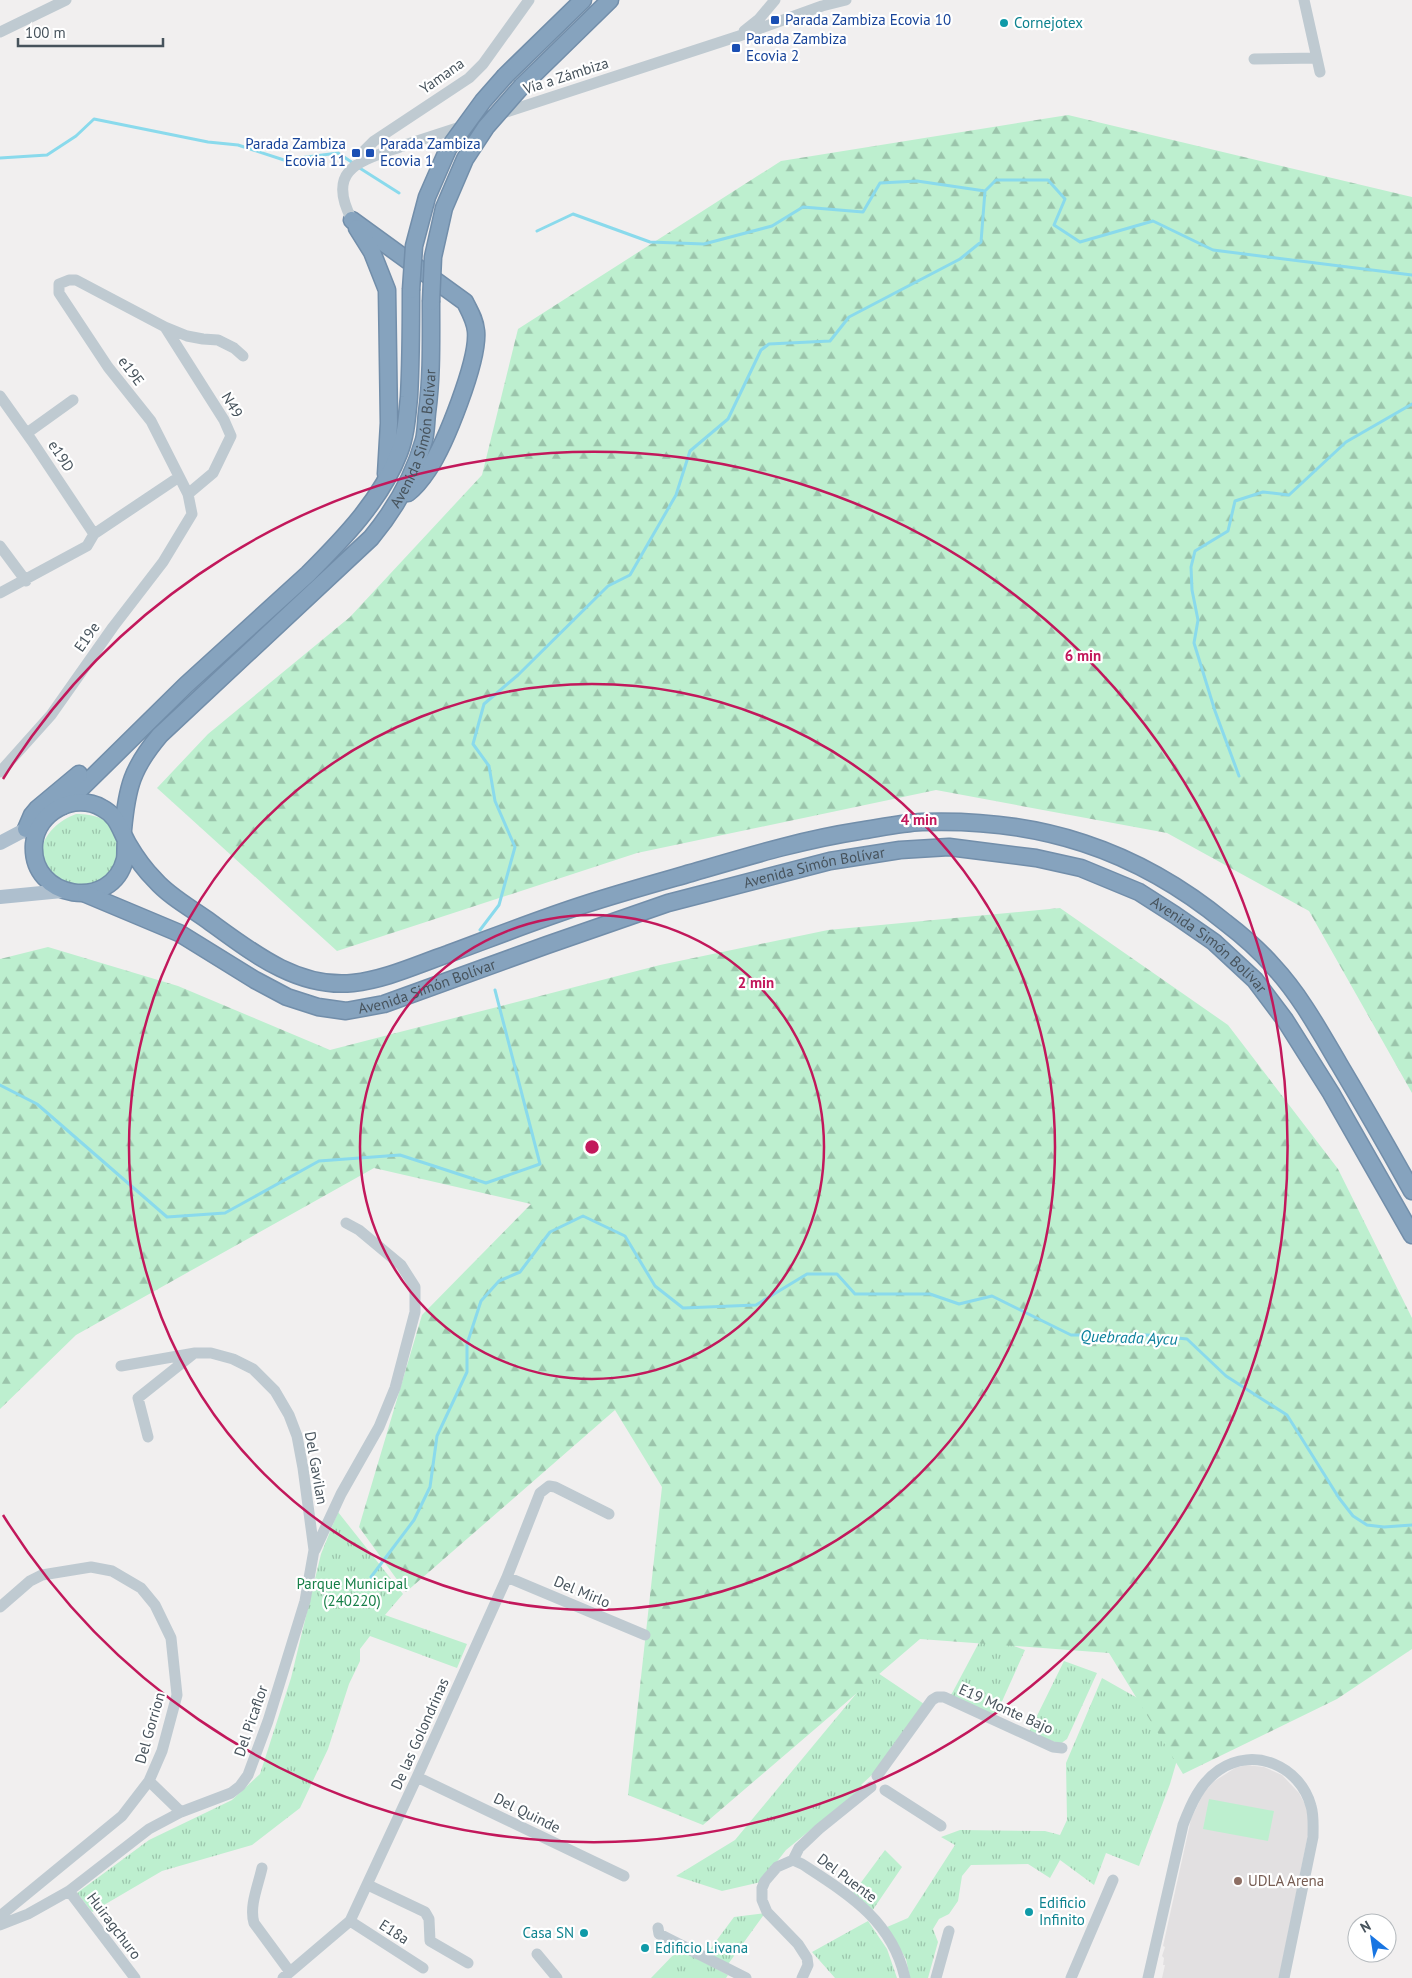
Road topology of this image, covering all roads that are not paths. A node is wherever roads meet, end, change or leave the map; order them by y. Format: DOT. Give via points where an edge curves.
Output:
graph roads {
  1 [pos="66,0"];
  2 [pos="529,0"];
  3 [pos="583,0"];
  4 [pos="610,0"];
  5 [pos="775,0"];
  6 [pos="846,0"];
  7 [pos="1304,0"];
  8 [pos="0,32"];
  9 [pos="739,36"];
  10 [pos="1317,58"];
  11 [pos="1254,59"];
  12 [pos="1320,72"];
  13 [pos="361,161"];
  14 [pos="352,220"];
  15 [pos="165,327"];
  16 [pos="243,356"];
  17 [pos="0,396"];
  18 [pos="72,400"];
  19 [pos="27,433"];
  20 [pos="179,477"];
  21 [pos="386,478"];
  22 [pos="188,494"];
  23 [pos="396,502"];
  24 [pos="192,514"];
  25 [pos="94,534"];
  26 [pos="0,546"];
  27 [pos="26,581"];
  28 [pos="0,593"];
  29 [pos="186,685"];
  30 [pos="0,772"];
  31 [pos="63,806"];
  32 [pos="43,820"];
  33 [pos="26,828"];
  34 [pos="124,835"];
  35 [pos="0,843"];
  36 [pos="62,891"];
  37 [pos="86,894"];
  38 [pos="0,897"];
  39 [pos="1412,1191"];
  40 [pos="346,1222"];
  41 [pos="1412,1235"];
  42 [pos="195,1353"];
  43 [pos="121,1366"];
  44 [pos="148,1438"];
  45 [pos="609,1514"];
  46 [pos="314,1550"];
  47 [pos="507,1577"];
  48 [pos="305,1601"];
  49 [pos="0,1607"];
  50 [pos="645,1636"];
  51 [pos="1062,1748"];
  52 [pos="877,1776"];
  53 [pos="417,1777"];
  54 [pos="149,1781"];
  55 [pos="871,1787"];
  56 [pos="885,1790"];
  57 [pos="181,1812"];
  58 [pos="942,1826"];
  59 [pos="793,1860"];
  60 [pos="262,1868"];
  61 [pos="624,1876"];
  62 [pos="1113,1880"];
  63 [pos="368,1885"];
  64 [pos="69,1891"];
  65 [pos="0,1916"];
  66 [pos="350,1921"];
  67 [pos="0,1925"];
  68 [pos="658,1928"];
  69 [pos="949,1931"];
  70 [pos="537,1954"];
  71 [pos="468,1962"];
  72 [pos="423,1968"];
  73 [pos="287,1975"];
  74 [pos="135,1978"];
  75 [pos="557,1978"];
  76 [pos="746,1978"];
  77 [pos="802,1978"];
  78 [pos="905,1978"];
  79 [pos="936,1978"];
  80 [pos="1070,1978"];
  81 [pos="1148,1978"];
  82 [pos="1284,1978"];
  1 -- 8 [label="street"];
  2 -- 13 [label="street, Yamana" via="483,64 469,78 374,141 362,153"];
  3 -- 21 [label="highway, Avenida Simón Bolívar, bridge" via="483,101 448,149 430,189 414,246 407,424 399,452"];
  4 -- 23 [label="highway, Avenida Simón Bolívar, bridge" via="522,86 486,128 465,159 444,208 433,257 431,383 424,438 415,468"];
  5 -- 9 [label="street"];
  6 -- 9 [label="street, Vía a Zámbiza"];
  7 -- 10 [label="street"];
  9 -- 13 [label="street, Vía a Zámbiza"];
  10 -- 11 [label="street"];
  10 -- 12 [label="street"];
  13 -- 14 [label="street, Vía a Zámbiza" via="350,169 342,182 341,195"];
  14 -- 21 [label="highway" via="372,252 387,290"];
  14 -- 23 [label="highway" via="465,302 473,316 476,332 472,363 440,449 416,486"];
  15 -- 16 [label="street" via="187,336 218,340"];
  15 -- 20 [label="street, e19E" via="76,280 58,284 59,293 103,359 151,421"];
  15 -- 22 [label="street, N49" via="231,436 213,473"];
  17 -- 19 [label="street, e19D"];
  18 -- 19 [label="street"];
  19 -- 25 [label="street, e19D"];
  20 -- 22 [label="street, e19E"];
  20 -- 25 [label="street"];
  21 -- 29 [label="highway, Avenida Simón Bolívar" via="364,513 327,555"];
  22 -- 24 [label="street, e19E"];
  23 -- 34 [label="highway, Avenida Simón Bolívar" via="371,538 143,755 132,777 126,800"];
  24 -- 30 [label="street, E19e" via="164,562 51,715"];
  25 -- 27 [label="street" via="87,546"];
  26 -- 27 [label="street"];
  27 -- 28 [label="street"];
  29 -- 31 [label="highway, Avenida Simón Bolívar"];
  29 -- 33 [label="highway" via="155,705 68,786 37,809"];
  31 -- 32 [label="highway"];
  31 -- 34 [label="highway" via="91,803 104,809 115,818"];
  32 -- 33 [label="main road"];
  32 -- 36 [label="highway" via="35,840 36,860 50,884"];
  33 -- 35 [label="main road"];
  34 -- 37 [label="highway" via="125,859 117,876 103,888"];
  34 -- 39 [label="highway, Avenida Simón Bolívar" via="157,883 238,943 277,967 310,980 332,984 381,979 584,904 822,837 918,822 979,823 1042,831 1095,845 1150,871 1197,899 1266,959 1305,1006"];
  36 -- 37 [label="highway"];
  36 -- 38 [label="main road"];
  37 -- 41 [label="highway, Avenida Simón Bolívar" via="180,933 287,997 318,1007 346,1011 384,1004 668,903 830,861 900,850 950,847 1036,858 1081,868 1139,892 1175,915 1214,942 1255,980 1285,1020 1331,1093"];
  40 -- 46 [label="street" via="401,1264 415,1287 415,1312 395,1388 379,1427"];
  42 -- 43 [label="street, Del Gavilan"];
  42 -- 44 [label="street" via="138,1398"];
  42 -- 46 [label="street, Del Gavilan" via="211,1353 232,1359 253,1369 275,1391 298,1436"];
  45 -- 47 [label="street, De las Golondrinas" via="549,1486 540,1493"];
  46 -- 48 [label="street, Del Gavilan"];
  47 -- 50 [label="street, Del Mirlo"];
  47 -- 53 [label="street, De las Golondrinas"];
  48 -- 57 [label="street, Del Picaflor" via="248,1776 231,1793"];
  49 -- 54 [label="street, Del Gorrion" via="42,1575 91,1567 112,1571 141,1588 155,1605 171,1638 177,1695 162,1752"];
  51 -- 52 [label="street, E19 Monte Bajo" via="944,1697 937,1697"];
  52 -- 55 [label="street"];
  52 -- 56 [label="street" via="886,1781"];
  53 -- 61 [label="street, Del Quinde"];
  53 -- 63 [label="street, De las Golondrinas"];
  54 -- 57 [label="street"];
  54 -- 65 [label="street, Del Gorrion" via="122,1816"];
  55 -- 56 [label="street" via="877,1793"];
  55 -- 59 [label="street" via="819,1829 799,1848"];
  56 -- 58 [label="street"];
  57 -- 64 [label="street, Del Picaflor" via="137,1838"];
  59 -- 77 [label="street" via="777,1867 765,1881 762,1900 767,1912 807,1958 808,1965"];
  59 -- 78 [label="street, Del Puente" via="855,1899 874,1918 901,1960"];
  60 -- 73 [label="street" via="252,1914 254,1923"];
  62 -- 80 [label="street"];
  63 -- 66 [label="street, De las Golondrinas"];
  63 -- 71 [label="street" via="425,1912 429,1919 430,1941"];
  64 -- 67 [label="street, Del Picaflor" via="28,1914"];
  64 -- 74 [label="street, Huiragchuro"];
  66 -- 72 [label="street, E18a"];
  66 -- 73 [label="street, De las Golondrinas"];
  68 -- 76 [label="street" via="659,1934"];
  69 -- 79 [label="street"];
  70 -- 75 [label="street"];
  81 -- 82 [label="street" via="1183,1824 1190,1807 1199,1791 1220,1770 1233,1763 1266,1760 1277,1764 1297,1780 1314,1816 1313,1837"];
}
